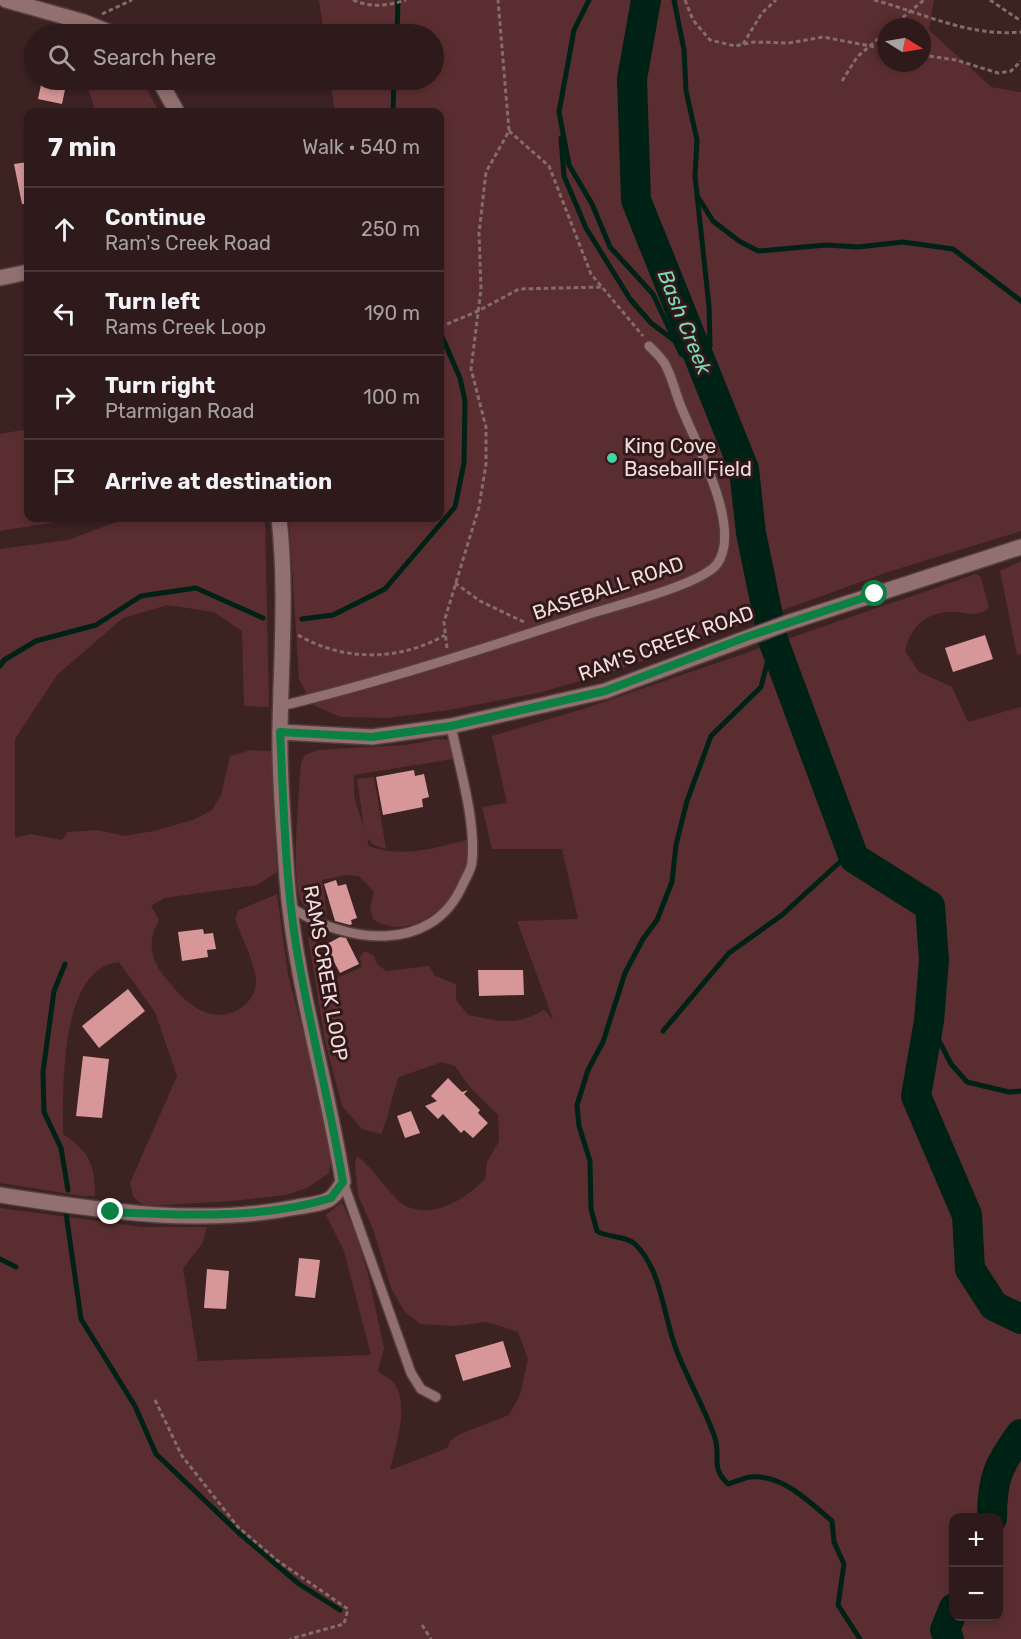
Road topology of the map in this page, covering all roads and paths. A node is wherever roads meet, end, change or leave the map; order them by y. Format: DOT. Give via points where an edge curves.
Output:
graph roads {
  1 [pos="6,0"];
  2 [pos="132,0"];
  3 [pos="353,0"];
  4 [pos="406,0"];
  5 [pos="498,0"];
  6 [pos="685,0"];
  7 [pos="776,0"];
  8 [pos="874,0"];
  9 [pos="924,0"];
  10 [pos="990,0"];
  11 [pos="913,10"];
  12 [pos="903,18"];
  13 [pos="1021,21"];
  14 [pos="84,22"];
  15 [pos="89,24"];
  16 [pos="1021,32"];
  17 [pos="877,39"];
  18 [pos="743,44"];
  19 [pos="869,45"];
  20 [pos="877,47"];
  21 [pos="931,56"];
  22 [pos="1021,61"];
  23 [pos="842,81"];
  24 [pos="165,90"];
  25 [pos="175,108"];
  26 [pos="509,131"];
  27 [pos="24,273"];
  28 [pos="0,278"];
  29 [pos="602,286"];
  30 [pos="478,311"];
  31 [pos="444,325"];
  32 [pos="649,345"];
  33 [pos="279,522"];
  34 [pos="1021,547"];
  35 [pos="455,583"];
  36 [pos="284,627"];
  37 [pos="542,630"];
  38 [pos="445,635"];
  39 [pos="448,659"];
  40 [pos="281,706"];
  41 [pos="451,726"];
  42 [pos="280,732"];
  43 [pos="292,908"];
  44 [pos="343,1182"];
  45 [pos="0,1195"];
  46 [pos="436,1397"];
  47 [pos="155,1400"];
  48 [pos="422,1625"];
  49 [pos="290,1639"];
  50 [pos="431,1639"];
  1 -- 14 [label="street"];
  2 -- 14 [label="path"];
  3 -- 4 [label="path" via="368,6"];
  5 -- 26 [label="path"];
  6 -- 18 [label="path" via="693,20 710,39 735,46"];
  7 -- 18 [label="path" via="762,13"];
  8 -- 11 [label="path"];
  9 -- 11 [label="path"];
  10 -- 13 [label="path"];
  11 -- 12 [label="path"];
  11 -- 16 [label="path" via="955,27 997,34"];
  14 -- 15 [label="street"];
  17 -- 19 [label="path"];
  18 -- 19 [label="path" via="789,43 823,37"];
  19 -- 20 [label="path"];
  19 -- 23 [label="path"];
  21 -- 22 [label="path" via="998,73 1011,71"];
  24 -- 25 [label="street"];
  26 -- 29 [label="path" via="549,166 591,274"];
  26 -- 30 [label="path" via="486,172"];
  27 -- 28 [label="street"];
  29 -- 30 [label="path" via="519,289"];
  29 -- 32 [label="path"];
  30 -- 31 [label="path"];
  30 -- 35 [label="path" via="471,369 486,427 486,464 479,507"];
  32 -- 37 [label="lane, BASEBALL ROAD" via="666,365 707,467 720,508 725,544 716,564 694,579"];
  33 -- 36 [label="street, RAMS CREEK LOOP"];
  34 -- 41 [label="street, RAM'S CREEK ROAD" via="749,636 605,691"];
  35 -- 37 [label="path" via="480,601"];
  35 -- 38 [label="path" via="444,622"];
  36 -- 38 [label="path" via="309,642 362,656 396,655 429,645"];
  36 -- 40 [label="street, RAMS CREEK LOOP"];
  37 -- 39 [label="lane, BASEBALL ROAD"];
  38 -- 39 [label="path"];
  39 -- 40 [label="lane, BASEBALL ROAD"];
  40 -- 42 [label="street, RAMS CREEK LOOP"];
  41 -- 42 [label="street, RAM'S CREEK ROAD" via="372,737"];
  41 -- 43 [label="lane" via="470,822 473,862 453,905 423,927 369,937 330,928"];
  42 -- 43 [label="street, RAMS CREEK LOOP" via="287,882"];
  43 -- 44 [label="street, RAMS CREEK LOOP" via="299,967 334,1121"];
  44 -- 45 [label="street" via="331,1198 311,1204 217,1216 111,1212"];
  44 -- 46 [label="lane" via="411,1373 421,1389"];
  47 -- 49 [label="path" via="182,1456 238,1527 286,1567 348,1609 344,1624"];
  48 -- 50 [label="path"];
}
